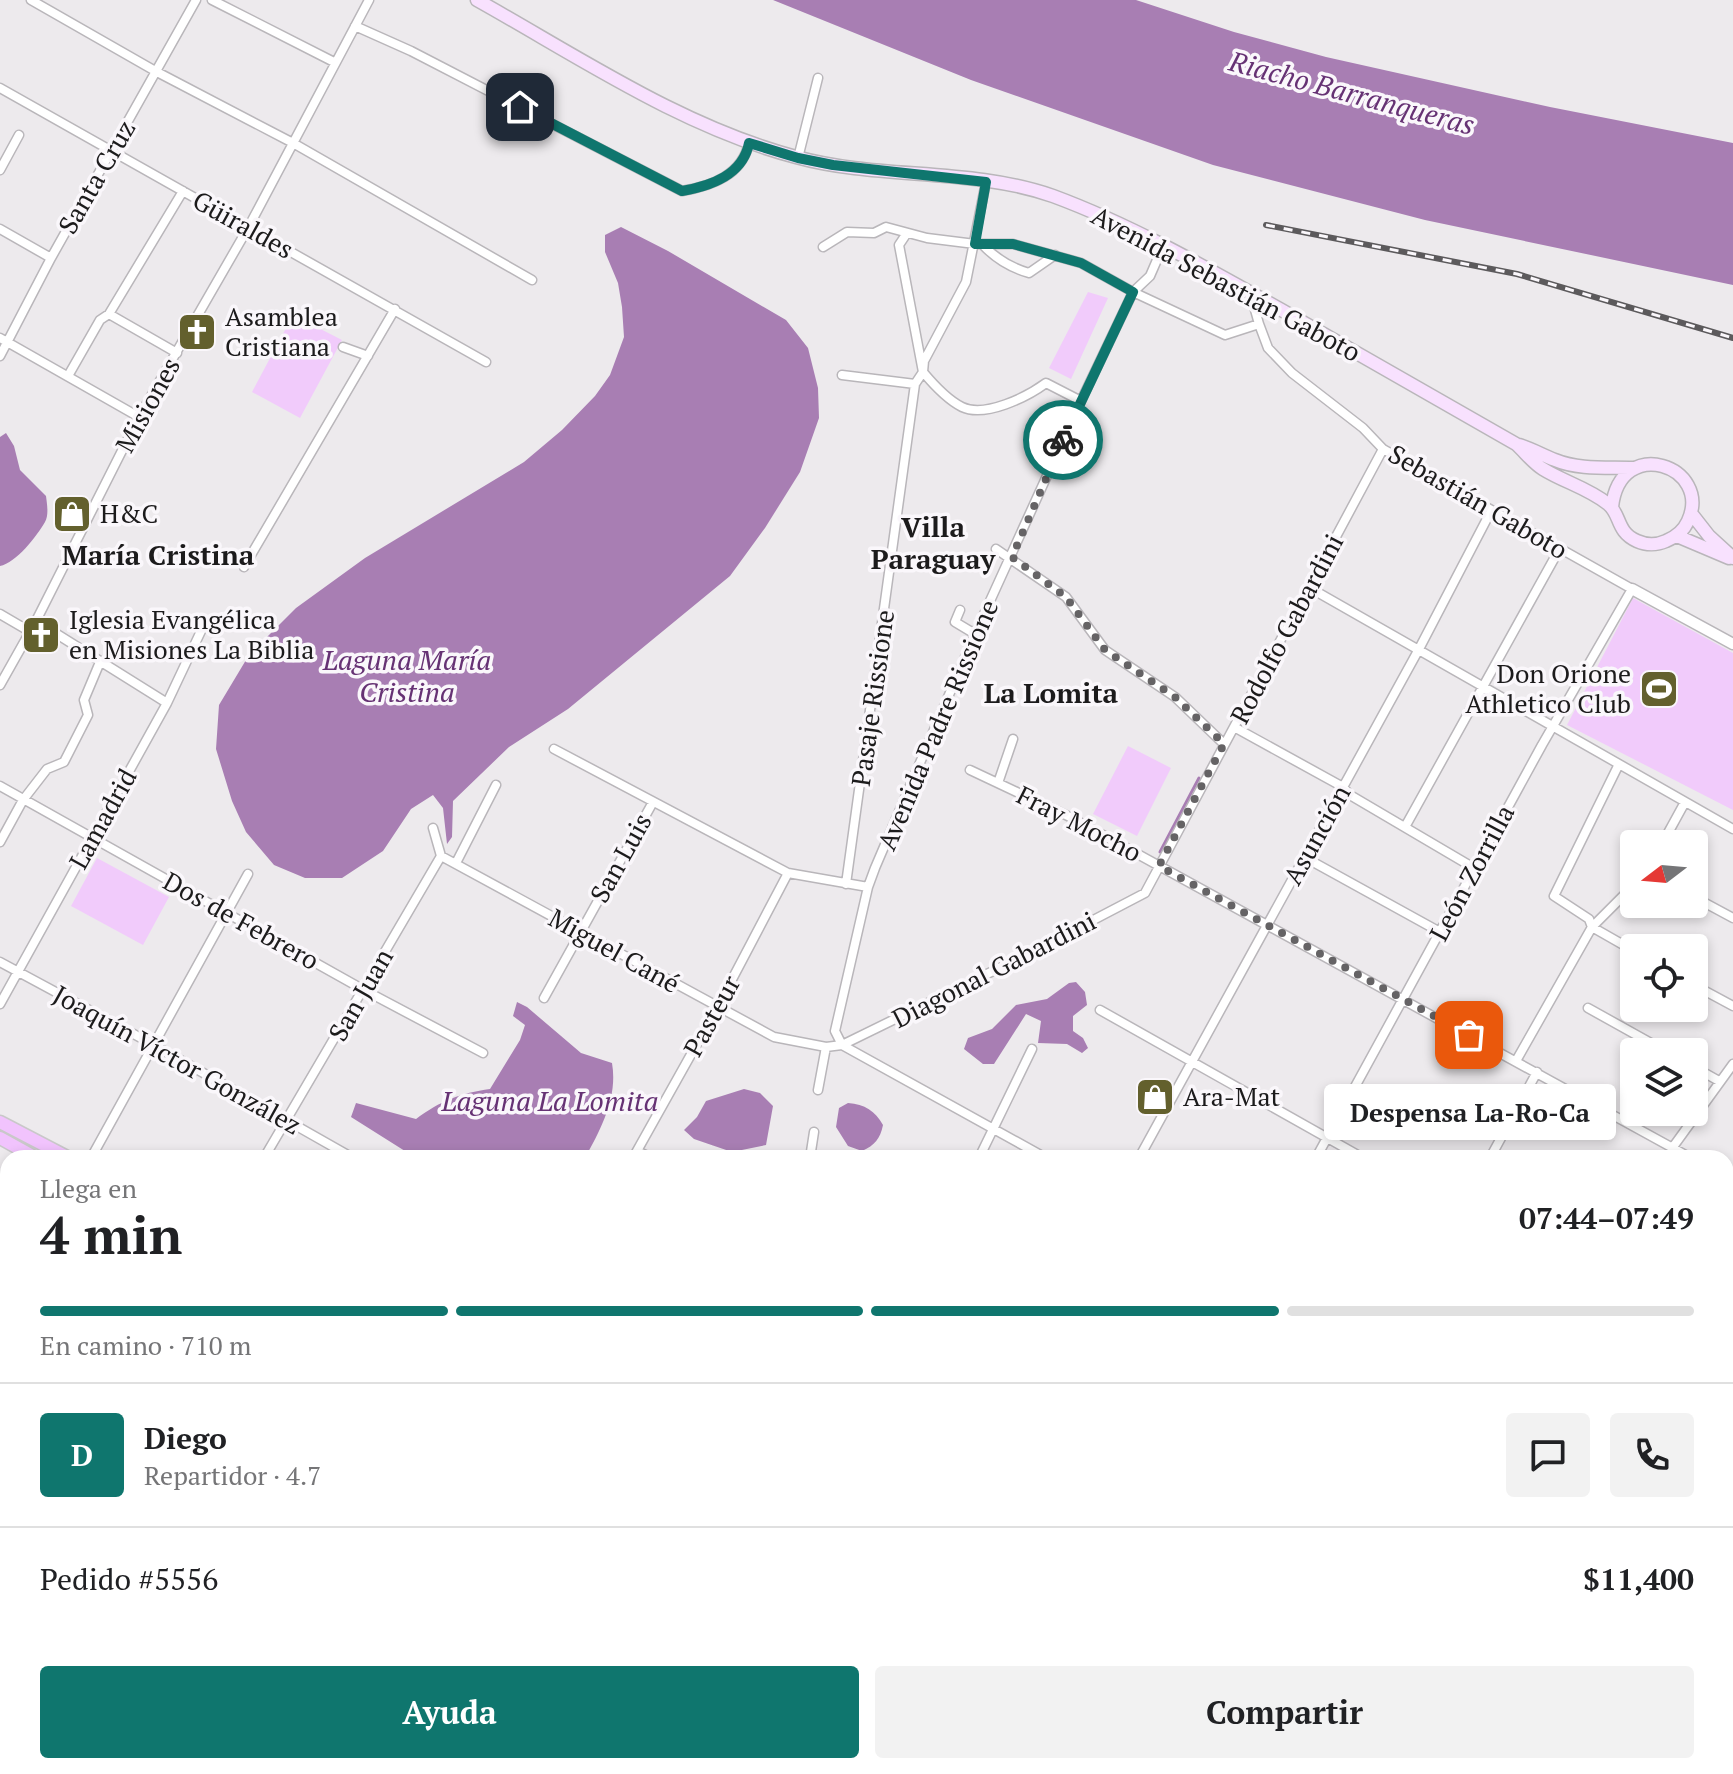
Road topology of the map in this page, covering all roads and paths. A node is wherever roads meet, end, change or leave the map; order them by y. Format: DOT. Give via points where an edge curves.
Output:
graph roads {
  1 [pos="31,0"];
  2 [pos="196,0"];
  3 [pos="212,0"];
  4 [pos="369,0"];
  5 [pos="477,0"];
  6 [pos="355,26"];
  7 [pos="334,62"];
  8 [pos="157,72"];
  9 [pos="818,78"];
  10 [pos="0,88"];
  11 [pos="19,135"];
  12 [pos="293,143"];
  13 [pos="749,143"];
  14 [pos="112,151"];
  15 [pos="798,158"];
  16 [pos="0,170"];
  17 [pos="986,182"];
  18 [pos="183,191"];
  19 [pos="248,228"];
  20 [pos="0,229"];
  21 [pos="907,233"];
  22 [pos="979,244"];
  23 [pos="1163,246"];
  24 [pos="823,247"];
  25 [pos="1055,255"];
  26 [pos="51,258"];
  27 [pos="532,280"];
  28 [pos="1133,292"];
  29 [pos="1250,292"];
  30 [pos="395,309"];
  31 [pos="109,314"];
  32 [pos="1259,324"];
  33 [pos="4,340"];
  34 [pos="343,347"];
  35 [pos="177,353"];
  36 [pos="0,356"];
  37 [pos="368,356"];
  38 [pos="486,362"];
  39 [pos="923,372"];
  40 [pos="842,375"];
  41 [pos="68,376"];
  42 [pos="915,384"];
  43 [pos="1081,401"];
  44 [pos="139,417"];
  45 [pos="1516,444"];
  46 [pos="1383,449"];
  47 [pos="1633,468"];
  48 [pos="1612,507"];
  49 [pos="1491,511"];
  50 [pos="1691,513"];
  51 [pos="1677,536"];
  52 [pos="1560,548"];
  53 [pos="996,549"];
  54 [pos="1012,557"];
  55 [pos="1733,559"];
  56 [pos="244,567"];
  57 [pos="1310,588"];
  58 [pos="1632,589"];
  59 [pos="960,610"];
  60 [pos="0,614"];
  61 [pos="36,621"];
  62 [pos="29,631"];
  63 [pos="201,631"];
  64 [pos="975,634"];
  65 [pos="1733,644"];
  66 [pos="1419,649"];
  67 [pos="100,662"];
  68 [pos="0,685"];
  69 [pos="1484,687"];
  70 [pos="167,703"];
  71 [pos="1234,727"];
  72 [pos="1552,728"];
  73 [pos="1013,739"];
  74 [pos="1224,744"];
  75 [pos="554,749"];
  76 [pos="1619,764"];
  77 [pos="970,770"];
  78 [pos="998,783"];
  79 [pos="496,785"];
  80 [pos="0,786"];
  81 [pos="1343,787"];
  82 [pos="23,800"];
  83 [pos="653,802"];
  84 [pos="1685,802"];
  85 [pos="1405,827"];
  86 [pos="433,828"];
  87 [pos="1733,829"];
  88 [pos="1670,830"];
  89 [pos="93,836"];
  90 [pos="0,842"];
  91 [pos="441,856"];
  92 [pos="1304,857"];
  93 [pos="456,863"];
  94 [pos="1159,866"];
  95 [pos="1474,868"];
  96 [pos="788,873"];
  97 [pos="248,874"];
  98 [pos="846,884"];
  99 [pos="868,887"];
  100 [pos="1145,893"];
  101 [pos="1620,899"];
  102 [pos="1708,905"];
  103 [pos="228,914"];
  104 [pos="1733,918"];
  105 [pos="1267,924"];
  106 [pos="1592,927"];
  107 [pos="580,932"];
  108 [pos="1440,932"];
  109 [pos="1620,943"];
  110 [pos="0,962"];
  111 [pos="18,972"];
  112 [pos="364,990"];
  113 [pos="1708,993"];
  114 [pos="544,998"];
  115 [pos="1402,999"];
  116 [pos="0,1004"];
  117 [pos="1733,1006"];
  118 [pos="717,1008"];
  119 [pos="1588,1008"];
  120 [pos="1100,1010"];
  121 [pos="1642,1038"];
  122 [pos="154,1045"];
  123 [pos="842,1045"];
  124 [pos="826,1047"];
  125 [pos="1032,1049"];
  126 [pos="483,1053"];
  127 [pos="1516,1061"];
  128 [pos="1192,1063"];
  129 [pos="1733,1064"];
  130 [pos="1537,1072"];
  131 [pos="1708,1075"];
  132 [pos="1719,1081"];
  133 [pos="818,1090"];
  134 [pos="288,1120"];
  135 [pos="0,1122"];
  136 [pos="994,1129"];
  137 [pos="814,1132"];
  138 [pos="0,1138"];
  139 [pos="1327,1138"];
  140 [pos="1671,1147"];
  141 [pos="22,1150"];
  142 [pos="54,1150"];
  143 [pos="95,1150"];
  144 [pos="269,1150"];
  145 [pos="339,1150"];
  146 [pos="638,1150"];
  147 [pos="811,1150"];
  148 [pos="983,1150"];
  149 [pos="1032,1150"];
  150 [pos="1143,1150"];
  151 [pos="1320,1150"];
  152 [pos="1349,1150"];
  153 [pos="1494,1150"];
  154 [pos="1669,1150"];
  155 [pos="1676,1150"];
  1 -- 8 [label="street"];
  2 -- 8 [label="street, Santa Cruz"];
  3 -- 7 [label="street"];
  4 -- 6 [label="street, Misiones"];
  5 -- 13 [label="main road, Avenida Sebastián Gaboto" via="672,109"];
  6 -- 7 [label="street, Misiones"];
  6 -- 13 [label="street" via="682,191 707,187 741,166"];
  7 -- 12 [label="street, Misiones"];
  8 -- 12 [label="street"];
  8 -- 14 [label="street, Santa Cruz"];
  9 -- 15 [label="street"];
  10 -- 14 [label="street, Güiraldes"];
  11 -- 16 [label="street"];
  12 -- 19 [label="street, Misiones"];
  12 -- 27 [label="street"];
  13 -- 15 [label="main road, Avenida Sebastián Gaboto"];
  14 -- 18 [label="street, Güiraldes"];
  14 -- 26 [label="street, Santa Cruz"];
  15 -- 17 [label="main road, Avenida Sebastián Gaboto"];
  17 -- 22 [label="street, Pasaje Rissione"];
  17 -- 23 [label="main road, Avenida Sebastián Gaboto" via="1078,205"];
  18 -- 19 [label="street, Güiraldes"];
  18 -- 31 [label="street"];
  19 -- 30 [label="street, Güiraldes"];
  19 -- 35 [label="street, Misiones"];
  20 -- 26 [label="street"];
  21 -- 22 [label="street"];
  21 -- 24 [label="street" via="886,227 874,233 847,232"];
  21 -- 39 [label="street" via="899,245"];
  22 -- 25 [label="street" via="1013,244"];
  22 -- 25 [label="street" via="1029,273"];
  22 -- 39 [label="street, Pasaje Rissione"];
  23 -- 28 [label="street, Avenida Padre Rissione" via="1150,276"];
  23 -- 29 [label="main road, Avenida Sebastián Gaboto"];
  25 -- 28 [label="street"];
  26 -- 33 [label="street, Santa Cruz"];
  28 -- 32 [label="street" via="1225,335"];
  28 -- 43 [label="street, Avenida Padre Rissione"];
  29 -- 32 [label="street, Sebastián Gaboto"];
  29 -- 45 [label="main road, Avenida Sebastián Gaboto"];
  30 -- 37 [label="street"];
  30 -- 38 [label="street, Güiraldes"];
  31 -- 35 [label="street"];
  31 -- 41 [label="street" via="100,320"];
  32 -- 46 [label="street, Sebastián Gaboto" via="1268,348 1292,373"];
  33 -- 36 [label="street, Santa Cruz"];
  33 -- 41 [label="street"];
  34 -- 37 [label="street"];
  35 -- 44 [label="street, Misiones"];
  37 -- 56 [label="street"];
  39 -- 42 [label="street, Pasaje Rissione"];
  39 -- 43 [label="street" via="963,408 984,410 1027,397 1046,383"];
  40 -- 42 [label="street"];
  41 -- 44 [label="street"];
  42 -- 98 [label="street, Pasaje Rissione"];
  43 -- 54 [label="street, Avenida Padre Rissione"];
  44 -- 61 [label="street, Misiones"];
  45 -- 47 [label="main road, Avenida Sebastián Gaboto" via="1556,461"];
  45 -- 48 [label="main road, Avenida Sebastián Gaboto" via="1542,468"];
  46 -- 49 [label="street, Sebastián Gaboto"];
  46 -- 57 [label="street, Rodolfo Gabardini"];
  47 -- 48 [label="main road" via="1621,478"];
  47 -- 50 [label="main road, Avenida Sebastián Gaboto" via="1651,463 1673,469 1689,488"];
  48 -- 51 [label="main road, Avenida Sebastián Gaboto" via="1624,533 1636,540 1664,543"];
  49 -- 52 [label="street, Sebastián Gaboto"];
  49 -- 66 [label="street, Asunción"];
  50 -- 51 [label="main road"];
  50 -- 55 [label="main road, Avenida Sebastián Gaboto"];
  51 -- 55 [label="main road, Avenida Sebastián Gaboto"];
  52 -- 58 [label="street, Sebastián Gaboto"];
  52 -- 69 [label="street"];
  53 -- 54 [label="street"];
  54 -- 64 [label="street, Avenida Padre Rissione"];
  54 -- 74 [label="street" via="1066,597 1105,650 1175,697"];
  57 -- 66 [label="street"];
  57 -- 71 [label="street, Rodolfo Gabardini"];
  58 -- 65 [label="street"];
  58 -- 72 [label="street, León Zorrilla"];
  59 -- 64 [label="street" via="955,622"];
  60 -- 62 [label="street"];
  61 -- 62 [label="street, Misiones"];
  61 -- 67 [label="street"];
  62 -- 68 [label="street, Misiones"];
  63 -- 70 [label="street, Lamadrid"];
  64 -- 99 [label="street, Avenida Padre Rissione"];
  66 -- 69 [label="street"];
  66 -- 81 [label="street, Asunción"];
  67 -- 70 [label="street"];
  67 -- 82 [label="street" via="84,700 88,715 64,762 47,769"];
  69 -- 72 [label="street"];
  69 -- 85 [label="street"];
  70 -- 89 [label="street, Lamadrid"];
  71 -- 74 [label="street, Rodolfo Gabardini"];
  71 -- 81 [label="street"];
  72 -- 76 [label="street"];
  72 -- 95 [label="street, León Zorrilla"];
  73 -- 78 [label="street"];
  74 -- 94 [label="street, Rodolfo Gabardini"];
  75 -- 83 [label="street"];
  76 -- 84 [label="street"];
  76 -- 106 [label="street" via="1554,896 1589,919"];
  77 -- 78 [label="street, Fray Mocho"];
  78 -- 94 [label="street, Fray Mocho"];
  79 -- 93 [label="street"];
  80 -- 82 [label="street, Dos de Febrero"];
  81 -- 85 [label="street"];
  81 -- 92 [label="street, Asunción"];
  82 -- 89 [label="street, Dos de Febrero"];
  82 -- 90 [label="street"];
  83 -- 96 [label="street"];
  83 -- 107 [label="street, San Luis"];
  84 -- 87 [label="street"];
  84 -- 88 [label="street"];
  85 -- 95 [label="street"];
  86 -- 91 [label="street"];
  89 -- 103 [label="street, Dos de Febrero"];
  89 -- 111 [label="street, Lamadrid"];
  91 -- 93 [label="street, Miguel Cané"];
  91 -- 112 [label="street, San Juan"];
  92 -- 105 [label="street, Asunción"];
  92 -- 108 [label="street"];
  93 -- 107 [label="street, Miguel Cané"];
  94 -- 100 [label="street, Rodolfo Gabardini"];
  94 -- 105 [label="street, Fray Mocho"];
  95 -- 108 [label="street, León Zorrilla"];
  96 -- 98 [label="street"];
  96 -- 118 [label="street, Pasteur"];
  97 -- 103 [label="street"];
  98 -- 99 [label="street"];
  99 -- 123 [label="street, Avenida Padre Rissione" via="835,1031"];
  100 -- 123 [label="street, Diagonal Gabardini"];
  101 -- 106 [label="street"];
  102 -- 104 [label="street"];
  103 -- 112 [label="street, Dos de Febrero"];
  103 -- 122 [label="street"];
  105 -- 115 [label="street, Fray Mocho"];
  105 -- 128 [label="street, Asunción"];
  106 -- 109 [label="street"];
  106 -- 127 [label="street"];
  107 -- 114 [label="street, San Luis"];
  107 -- 118 [label="street, Miguel Cané"];
  108 -- 115 [label="street, León Zorrilla"];
  110 -- 111 [label="street, Joaquín Víctor González"];
  111 -- 116 [label="street, Lamadrid"];
  111 -- 122 [label="street, Joaquín Víctor González"];
  112 -- 126 [label="street, Dos de Febrero"];
  112 -- 134 [label="street, San Juan"];
  113 -- 117 [label="street"];
  115 -- 127 [label="street, Fray Mocho"];
  115 -- 139 [label="street, León Zorrilla"];
  118 -- 124 [label="street, Miguel Cané" via="774,1037"];
  118 -- 146 [label="street, Pasteur"];
  119 -- 121 [label="street"];
  120 -- 128 [label="street"];
  122 -- 134 [label="street, Joaquín Víctor González"];
  122 -- 143 [label="street"];
  123 -- 124 [label="street, Miguel Cané"];
  123 -- 136 [label="street"];
  124 -- 133 [label="street"];
  125 -- 136 [label="street"];
  127 -- 130 [label="street, Fray Mocho"];
  128 -- 139 [label="street"];
  128 -- 150 [label="street, Asunción"];
  129 -- 132 [label="street"];
  130 -- 140 [label="street, Fray Mocho"];
  130 -- 153 [label="street"];
  131 -- 132 [label="street"];
  132 -- 140 [label="street"];
  134 -- 144 [label="street, San Juan"];
  134 -- 145 [label="street, Joaquín Víctor González"];
  135 -- 142 [label="main road"];
  136 -- 148 [label="street"];
  136 -- 149 [label="street"];
  137 -- 147 [label="street"];
  138 -- 141 [label="main road"];
  139 -- 151 [label="street, León Zorrilla"];
  139 -- 152 [label="street"];
  140 -- 154 [label="street"];
  140 -- 155 [label="street, Fray Mocho"];
}
